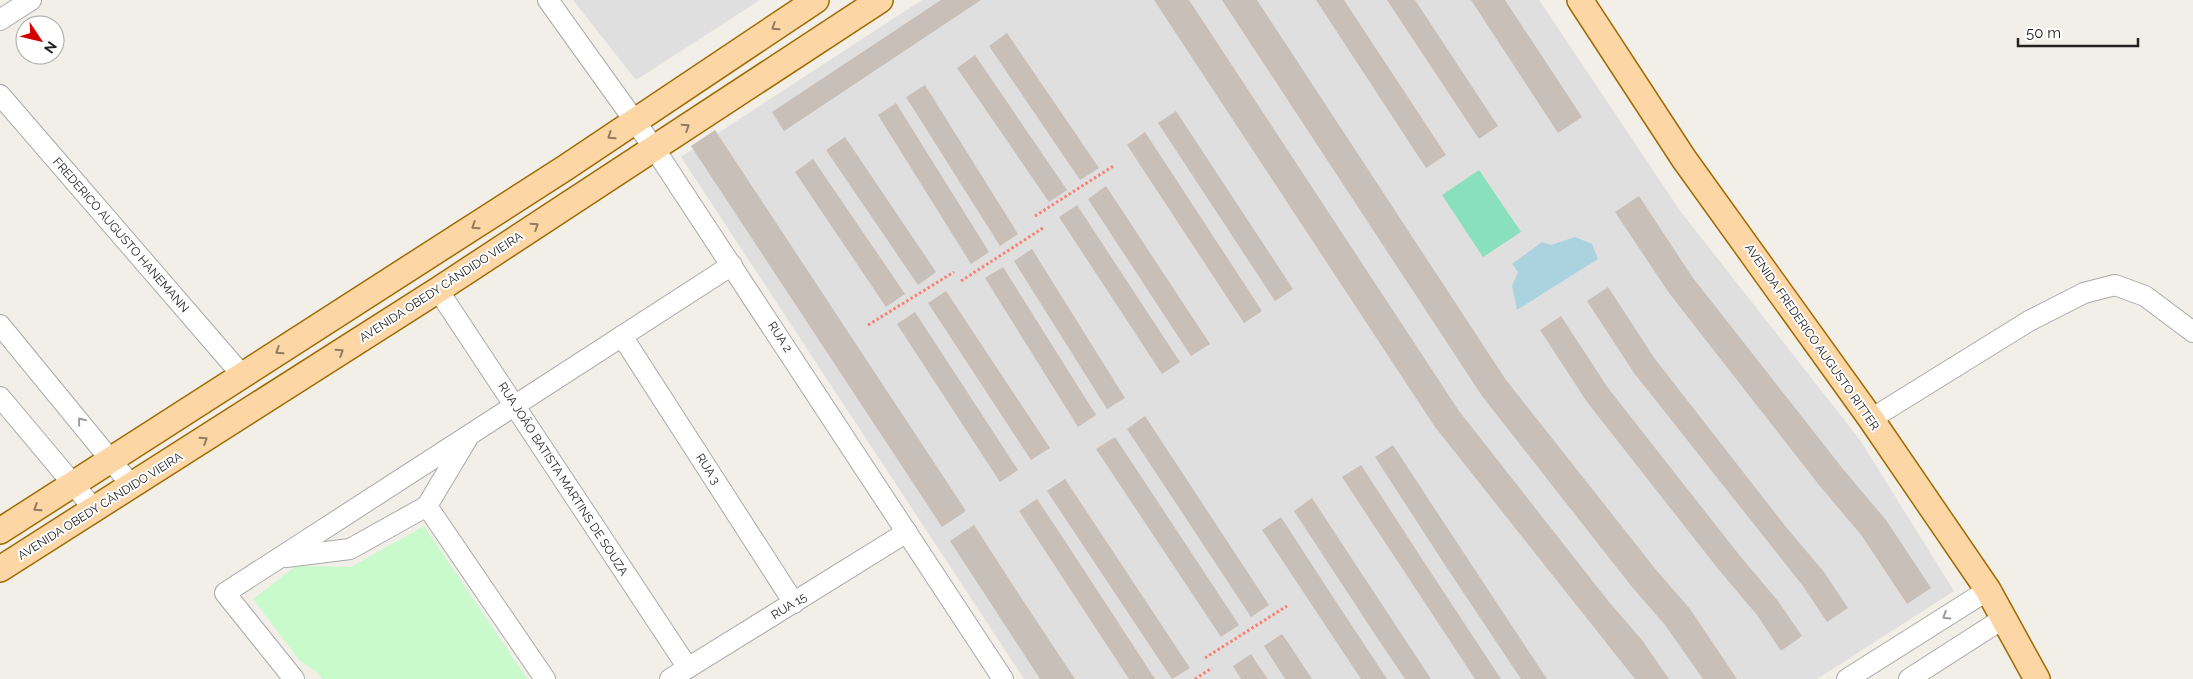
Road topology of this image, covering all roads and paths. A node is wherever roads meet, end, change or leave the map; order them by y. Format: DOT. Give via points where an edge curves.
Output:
graph roads {
  1 [pos="31,0"];
  2 [pos="548,0"];
  3 [pos="816,0"];
  4 [pos="880,0"];
  5 [pos="1580,0"];
  6 [pos="0,20"];
  7 [pos="0,95"];
  8 [pos="635,119"];
  9 [pos="654,148"];
  10 [pos="1115,166"];
  11 [pos="1035,216"];
  12 [pos="1043,228"];
  13 [pos="732,264"];
  14 [pos="954,272"];
  15 [pos="961,281"];
  16 [pos="438,290"];
  17 [pos="0,325"];
  18 [pos="868,325"];
  19 [pos="2193,332"];
  20 [pos="622,336"];
  21 [pos="242,375"];
  22 [pos="0,397"];
  23 [pos="514,406"];
  24 [pos="1870,419"];
  25 [pos="469,435"];
  26 [pos="111,459"];
  27 [pos="73,485"];
  28 [pos="132,486"];
  29 [pos="427,506"];
  30 [pos="94,509"];
  31 [pos="0,532"];
  32 [pos="906,532"];
  33 [pos="280,558"];
  34 [pos="0,569"];
  35 [pos="1988,590"];
  36 [pos="794,602"];
  37 [pos="1286,606"];
  38 [pos="2004,618"];
  39 [pos="1205,658"];
  40 [pos="688,668"];
  41 [pos="1212,668"];
  42 [pos="294,679"];
  43 [pos="546,679"];
  44 [pos="670,679"];
  45 [pos="1003,679"];
  46 [pos="1195,679"];
  47 [pos="1847,679"];
  48 [pos="1909,679"];
  49 [pos="2037,679"];
  1 -- 6 [label="street"];
  2 -- 8 [label="street, RUA 2"];
  3 -- 8 [label="main road, one-way"];
  9 -- 4 [label="main road, AVENIDA OBEDY CÂNDIDO VIEIRA, one-way"];
  5 -- 24 [label="main road, AVENIDA FREDERICO AUGUSTO RITTER" via="1684,158"];
  7 -- 21 [label="street, FREDERICO AUGUSTO HANEMANN"];
  8 -- 9 [label="street, RUA 2"];
  8 -- 21 [label="main road, one-way" via="565,168"];
  9 -- 13 [label="street, RUA 2"];
  16 -- 9 [label="main road, AVENIDA OBEDY CÂNDIDO VIEIRA, one-way"];
  10 -- 11 [label="path"];
  12 -- 15 [label="path"];
  13 -- 20 [label="street"];
  13 -- 32 [label="street, RUA 2"];
  14 -- 18 [label="path"];
  16 -- 23 [label="street, RUA JOÃO BATISTA MARTINS DE SOUZA"];
  28 -- 16 [label="main road, AVENIDA OBEDY CÂNDIDO VIEIRA, one-way"];
  26 -- 17 [label="street, one-way"];
  19 -- 24 [label="street" via="2145,296 2115,285 2084,293 2028,321"];
  20 -- 23 [label="street"];
  20 -- 36 [label="street, RUA 3"];
  21 -- 26 [label="main road"];
  22 -- 27 [label="street"];
  23 -- 25 [label="street"];
  23 -- 40 [label="street, RUA JOÃO BATISTA MARTINS DE SOUZA"];
  24 -- 35 [label="main road, AVENIDA FREDERICO AUGUSTO RITTER"];
  25 -- 29 [label="street"];
  25 -- 33 [label="street"];
  26 -- 27 [label="main road"];
  26 -- 28 [label="street"];
  27 -- 30 [label="street"];
  27 -- 31 [label="main road, one-way"];
  28 -- 30 [label="main road, AVENIDA OBEDY CÂNDIDO VIEIRA"];
  29 -- 33 [label="street" via="350,549"];
  29 -- 43 [label="street"];
  30 -- 34 [label="main road, AVENIDA OBEDY CÂNDIDO VIEIRA"];
  32 -- 36 [label="street, RUA 15"];
  32 -- 45 [label="street, RUA 2"];
  33 -- 42 [label="street" via="225,593"];
  35 -- 38 [label="main road, AVENIDA FREDERICO AUGUSTO RITTER"];
  35 -- 47 [label="street, one-way"];
  36 -- 40 [label="street, RUA 15"];
  37 -- 39 [label="path"];
  38 -- 48 [label="street"];
  38 -- 49 [label="main road, AVENIDA FREDERICO AUGUSTO RITTER"];
  40 -- 44 [label="street, RUA 15"];
  41 -- 46 [label="path"];
}
